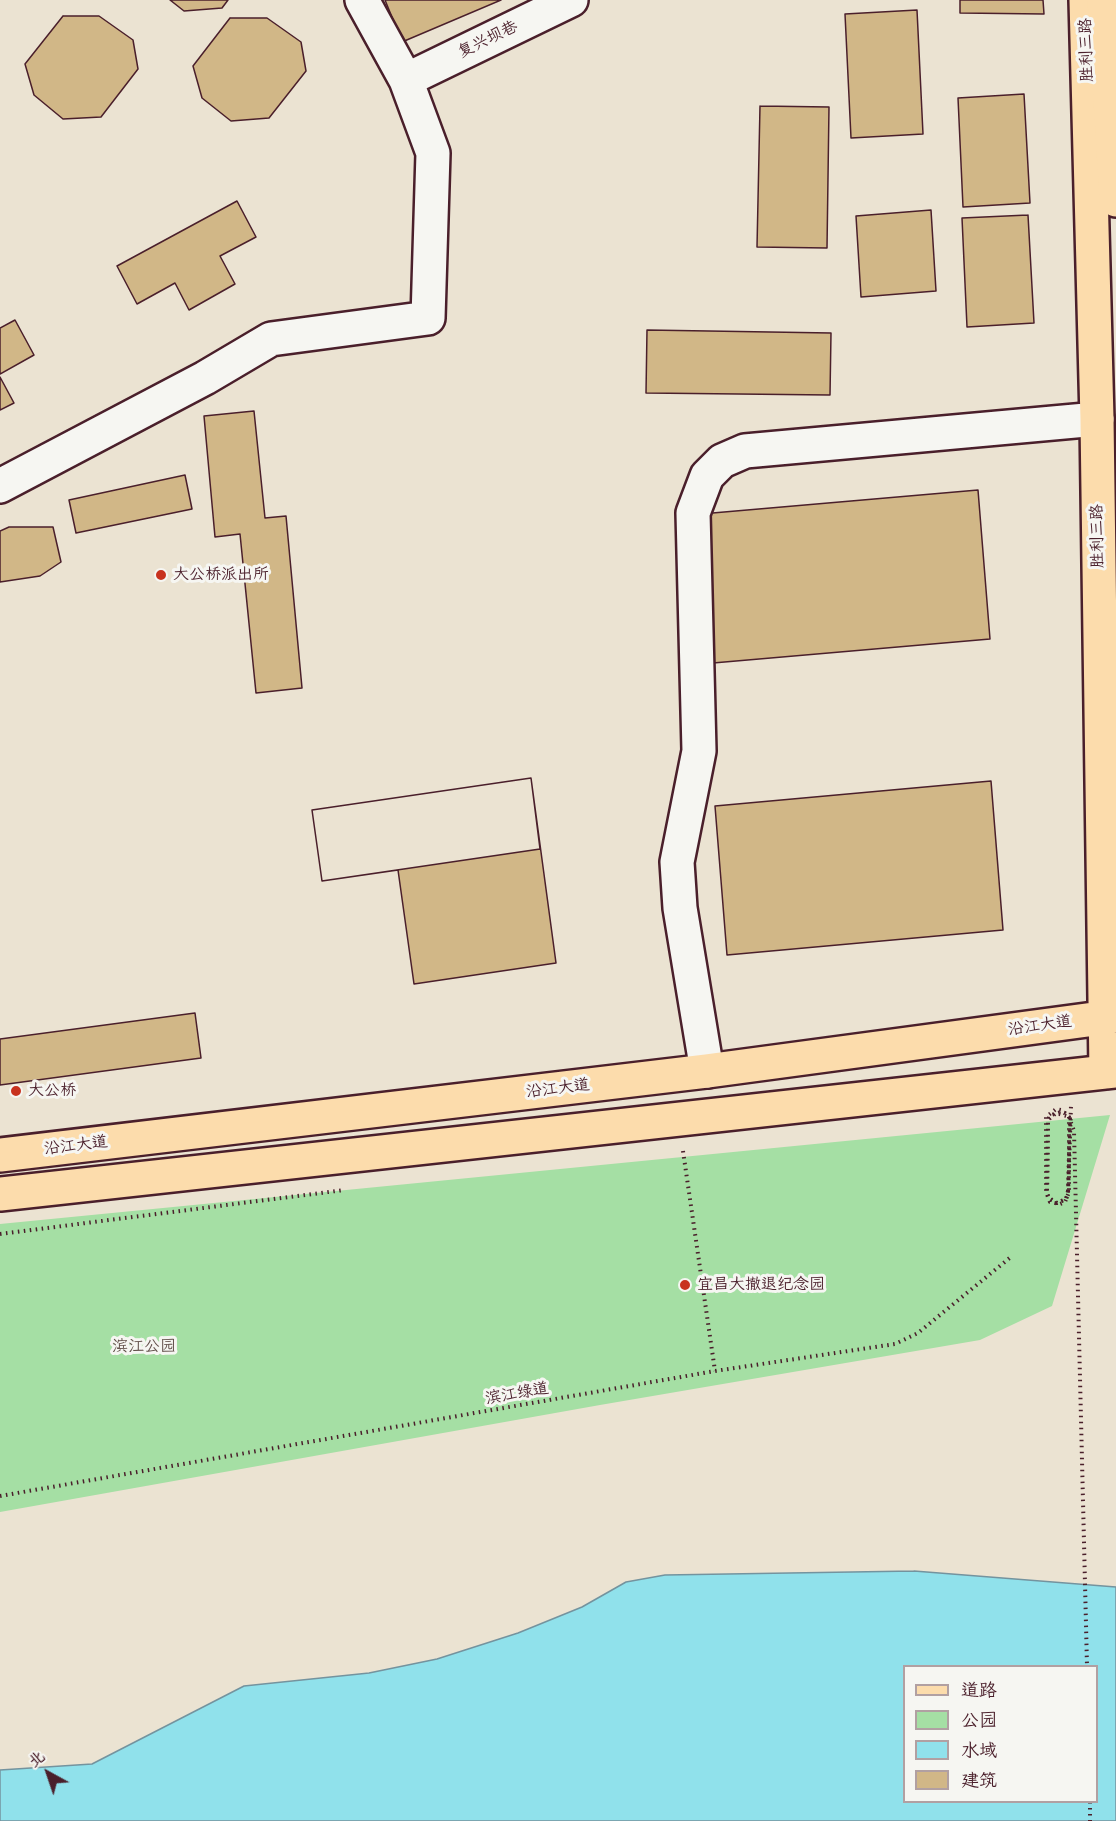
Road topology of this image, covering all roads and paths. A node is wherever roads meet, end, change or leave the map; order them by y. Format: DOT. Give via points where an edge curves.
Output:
graph roads {
  1 [pos="362,0"];
  2 [pos="571,0"];
  3 [pos="1086,0"];
  4 [pos="1104,0"];
  5 [pos="406,81"];
  6 [pos="1116,200"];
  7 [pos="1097,419"];
  8 [pos="0,486"];
  9 [pos="1110,1017"];
  10 [pos="707,1071"];
  11 [pos="1111,1071"];
  12 [pos="1073,1076"];
  13 [pos="1069,1138"];
  14 [pos="683,1147"];
  15 [pos="0,1155"];
  16 [pos="0,1194"];
  17 [pos="1012,1256"];
  18 [pos="715,1371"];
  19 [pos="0,1496"];
  20 [pos="1087,1665"];
  21 [pos="1090,1803"];
  22 [pos="1090,1821"];
  1 -- 5 [label="street"];
  2 -- 5 [label="street, 复兴坝巷"];
  3 -- 7 [label="main road, 胜利三路"];
  4 -- 6 [label="main road"];
  5 -- 8 [label="street" via="433,153 428,318 271,339"];
  7 -- 9 [label="main road, 胜利三路"];
  7 -- 10 [label="street" via="745,451 722,460 707,476 693,513 699,751 677,862 680,908"];
  9 -- 10 [label="main road, 沿江大道"];
  9 -- 11 [label="main road, 胜利三路"];
  10 -- 15 [label="main road, 沿江大道"];
  11 -- 12 [label="main road"];
  12 -- 13 [label="path, bridge" via="1068,1194 1057,1203 1047,1193 1051,1115 1061,1112 1070,1117"];
  12 -- 16 [label="main road"];
  13 -- 13 [label="path, bridge" via="1069,1117 1060,1112 1051,1115 1047,1192 1048,1198 1057,1203 1068,1194"];
  13 -- 20 [label="path, bridge" via="1069,1192 1065,1202 1054,1204 1046,1192 1048,1113 1056,1109 1066,1113 1074,1131"];
  14 -- 18 [label="path"];
  17 -- 18 [label="path, 滨江绿道" via="908,1339"];
  18 -- 19 [label="path, 滨江绿道"];
  21 -- 22 [label="path"];
}
